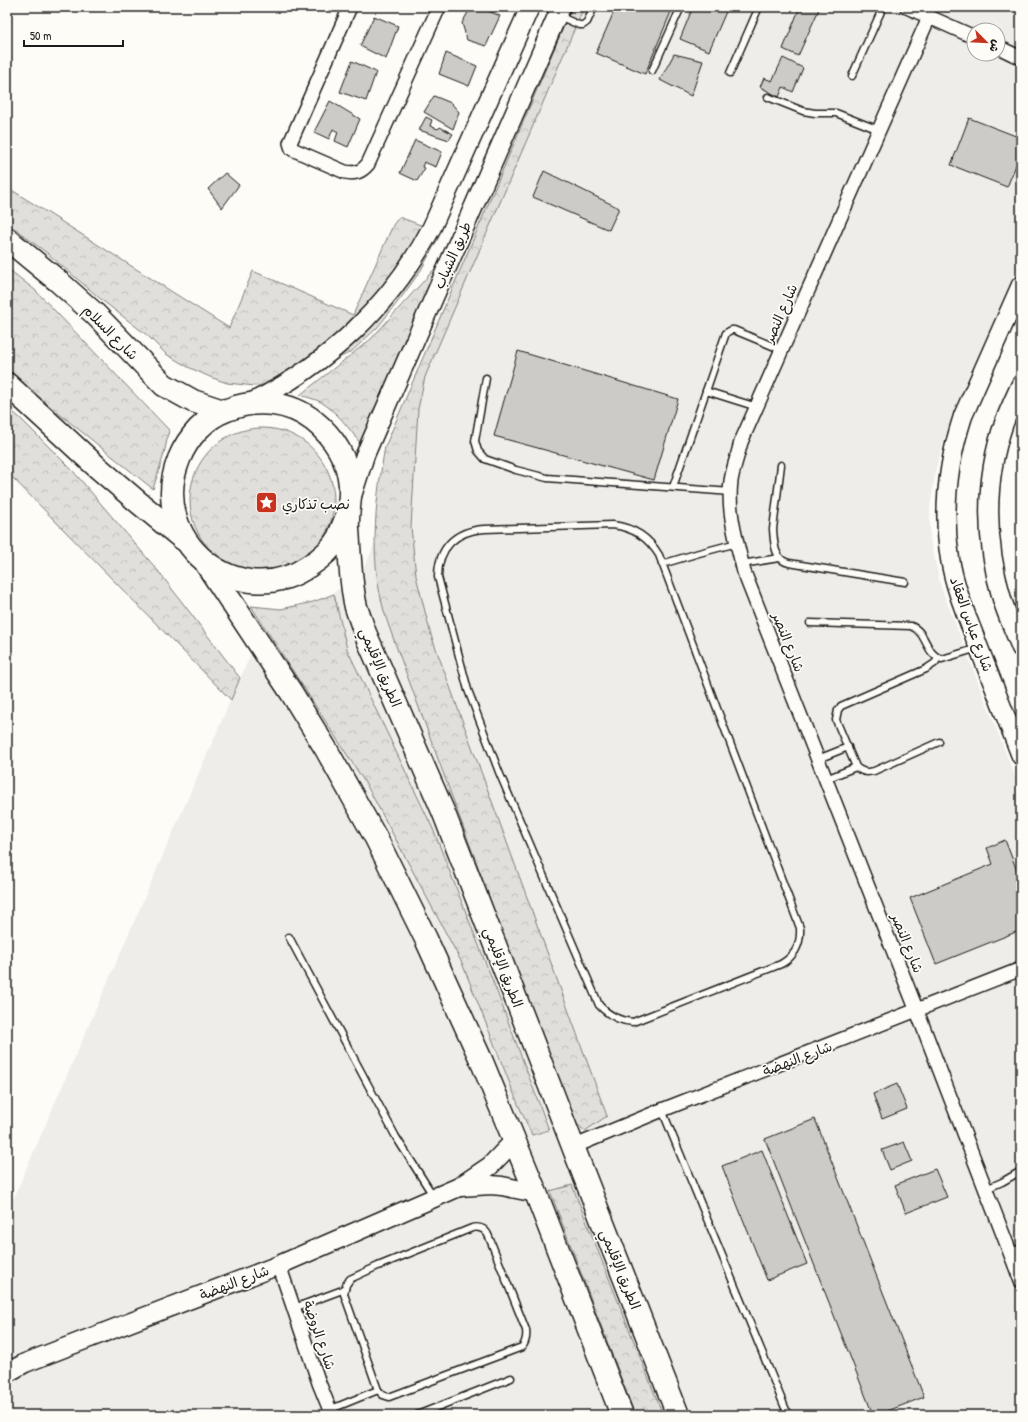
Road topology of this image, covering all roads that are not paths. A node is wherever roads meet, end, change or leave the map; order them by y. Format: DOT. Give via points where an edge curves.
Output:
graph roads {
  1 [pos="350,7"];
  2 [pos="439,7"];
  3 [pos="530,7"];
  4 [pos="594,7"];
  5 [pos="681,7"];
  6 [pos="759,7"];
  7 [pos="883,7"];
  8 [pos="907,7"];
  9 [pos="559,11"];
  10 [pos="929,17"];
  11 [pos="966,33"];
  12 [pos="1006,51"];
  13 [pos="1021,58"];
  14 [pos="652,71"];
  15 [pos="730,73"];
  16 [pos="852,76"];
  17 [pos="768,97"];
  18 [pos="879,130"];
  19 [pos="7,239"];
  20 [pos="1021,286"];
  21 [pos="782,350"];
  22 [pos="486,378"];
  23 [pos="7,384"];
  24 [pos="1021,384"];
  25 [pos="706,391"];
  26 [pos="248,404"];
  27 [pos="756,407"];
  28 [pos="223,411"];
  29 [pos="781,465"];
  30 [pos="673,487"];
  31 [pos="731,492"];
  32 [pos="348,510"];
  33 [pos="185,540"];
  34 [pos="737,544"];
  35 [pos="779,558"];
  36 [pos="206,563"];
  37 [pos="662,564"];
  38 [pos="742,564"];
  39 [pos="905,582"];
  40 [pos="810,623"];
  41 [pos="979,648"];
  42 [pos="1021,648"];
  43 [pos="938,658"];
  44 [pos="939,742"];
  45 [pos="848,747"];
  46 [pos="1021,756"];
  47 [pos="818,759"];
  48 [pos="856,767"];
  49 [pos="826,779"];
  50 [pos="290,937"];
  51 [pos="1021,969"];
  52 [pos="917,1011"];
  53 [pos="662,1110"];
  54 [pos="514,1141"];
  55 [pos="573,1147"];
  56 [pos="1021,1171"];
  57 [pos="459,1187"];
  58 [pos="986,1189"];
  59 [pos="536,1193"];
  60 [pos="435,1198"];
  61 [pos="1016,1250"];
  62 [pos="279,1265"];
  63 [pos="1021,1281"];
  64 [pos="345,1289"];
  65 [pos="294,1308"];
  66 [pos="7,1373"];
  67 [pos="511,1378"];
  68 [pos="378,1390"];
  69 [pos="330,1412"];
  70 [pos="417,1415"];
  71 [pos="622,1415"];
  72 [pos="678,1415"];
  73 [pos="788,1415"];
  1 -- 2 [label="street" via="290,143 292,149 352,173 361,171 368,164"];
  3 -- 26 [label="street, طريق الشباب" via="435,221 419,252 400,280 369,316 336,347 291,380"];
  4 -- 9 [label="lane" via="583,26"];
  5 -- 14 [label="lane"];
  6 -- 15 [label="lane"];
  7 -- 16 [label="lane"];
  8 -- 10 [label="street"];
  9 -- 32 [label="street, طريق الشباب" via="368,448"];
  10 -- 11 [label="street"];
  10 -- 18 [label="street, شارع النصر"];
  12 -- 13 [label="street"];
  17 -- 18 [label="lane" via="803,111 836,113"];
  18 -- 21 [label="street, شارع النصر"];
  19 -- 28 [label="highway, شارع السلام" via="89,309 164,385 193,401"];
  20 -- 41 [label="street, شارع عباس العقاد" via="963,416 948,475 946,517 950,559 961,601"];
  21 -- 25 [label="lane" via="734,330 728,331"];
  21 -- 27 [label="street, شارع النصر"];
  22 -- 30 [label="lane" via="475,441 478,451 485,459 547,478"];
  23 -- 33 [label="highway" via="96,466"];
  24 -- 42 [label="street" via="1004,422 998,445 990,491 989,515 997,580"];
  25 -- 27 [label="lane"];
  25 -- 30 [label="lane"];
  26 -- 28 [label="highway"];
  26 -- 32 [label="highway" via="269,403 289,407 308,416 324,429 337,445 346,464 350,484"];
  27 -- 31 [label="street, شارع النصر" via="741,442 731,480"];
  28 -- 33 [label="highway" via="193,434 175,467 172,505"];
  29 -- 35 [label="lane" via="773,529"];
  30 -- 31 [label="lane"];
  31 -- 34 [label="street, شارع النصر" via="732,520"];
  32 -- 36 [label="highway" via="337,539 321,558 300,572 276,580 252,581 227,575"];
  32 -- 55 [label="highway, الطريق الإقليمي" via="352,580 356,606 365,633 444,811"];
  33 -- 36 [label="highway"];
  34 -- 37 [label="lane"];
  34 -- 38 [label="street, شارع النصر"];
  35 -- 38 [label="lane"];
  35 -- 39 [label="lane" via="789,563"];
  36 -- 54 [label="highway" via="291,692 376,838 432,952 482,1062"];
  37 -- 37 [label="lane" via="800,928 800,942 791,958 781,964 633,1022 610,1015 599,1005 499,772 468,690 440,586 438,568 443,551 461,534 468,531 613,525 632,529 641,534 654,547"];
  38 -- 47 [label="street, شارع النصر"];
  40 -- 43 [label="lane" via="911,626 922,633 932,653"];
  41 -- 43 [label="lane"];
  41 -- 46 [label="street, شارع عباس العقاد"];
  43 -- 45 [label="lane" via="926,669 841,706 836,720"];
  44 -- 48 [label="lane" via="874,771 861,771"];
  45 -- 47 [label="lane"];
  45 -- 48 [label="lane"];
  47 -- 49 [label="street, شارع النصر"];
  48 -- 49 [label="lane"];
  49 -- 52 [label="street, شارع النصر"];
  50 -- 60 [label="lane" via="396,1137"];
  51 -- 52 [label="street, شارع النهضة"];
  52 -- 53 [label="street, شارع النهضة"];
  52 -- 58 [label="street, شارع النصر"];
  53 -- 55 [label="street, شارع النهضة"];
  53 -- 73 [label="lane"];
  54 -- 57 [label="street, شارع النهضة" via="490,1166"];
  54 -- 59 [label="highway"];
  55 -- 72 [label="highway, الطريق الإقليمي"];
  56 -- 58 [label="lane"];
  57 -- 59 [label="street, شارع النهضة" via="491,1185"];
  57 -- 60 [label="street, شارع النهضة"];
  58 -- 61 [label="street, شارع النصر"];
  59 -- 71 [label="highway"];
  60 -- 62 [label="street, شارع النهضة"];
  61 -- 63 [label="street, شارع النصر"];
  62 -- 65 [label="street, شارع الروضة"];
  62 -- 66 [label="street, شارع النهضة" via="65,1347"];
  64 -- 65 [label="lane"];
  64 -- 68 [label="lane" via="344,1294"];
  64 -- 68 [label="lane" via="350,1279 378,1266 472,1228 479,1228 489,1236 526,1330 526,1340 522,1347 389,1397"];
  65 -- 69 [label="street, شارع الروضة"];
  67 -- 70 [label="lane"];
  68 -- 69 [label="lane"];
}
